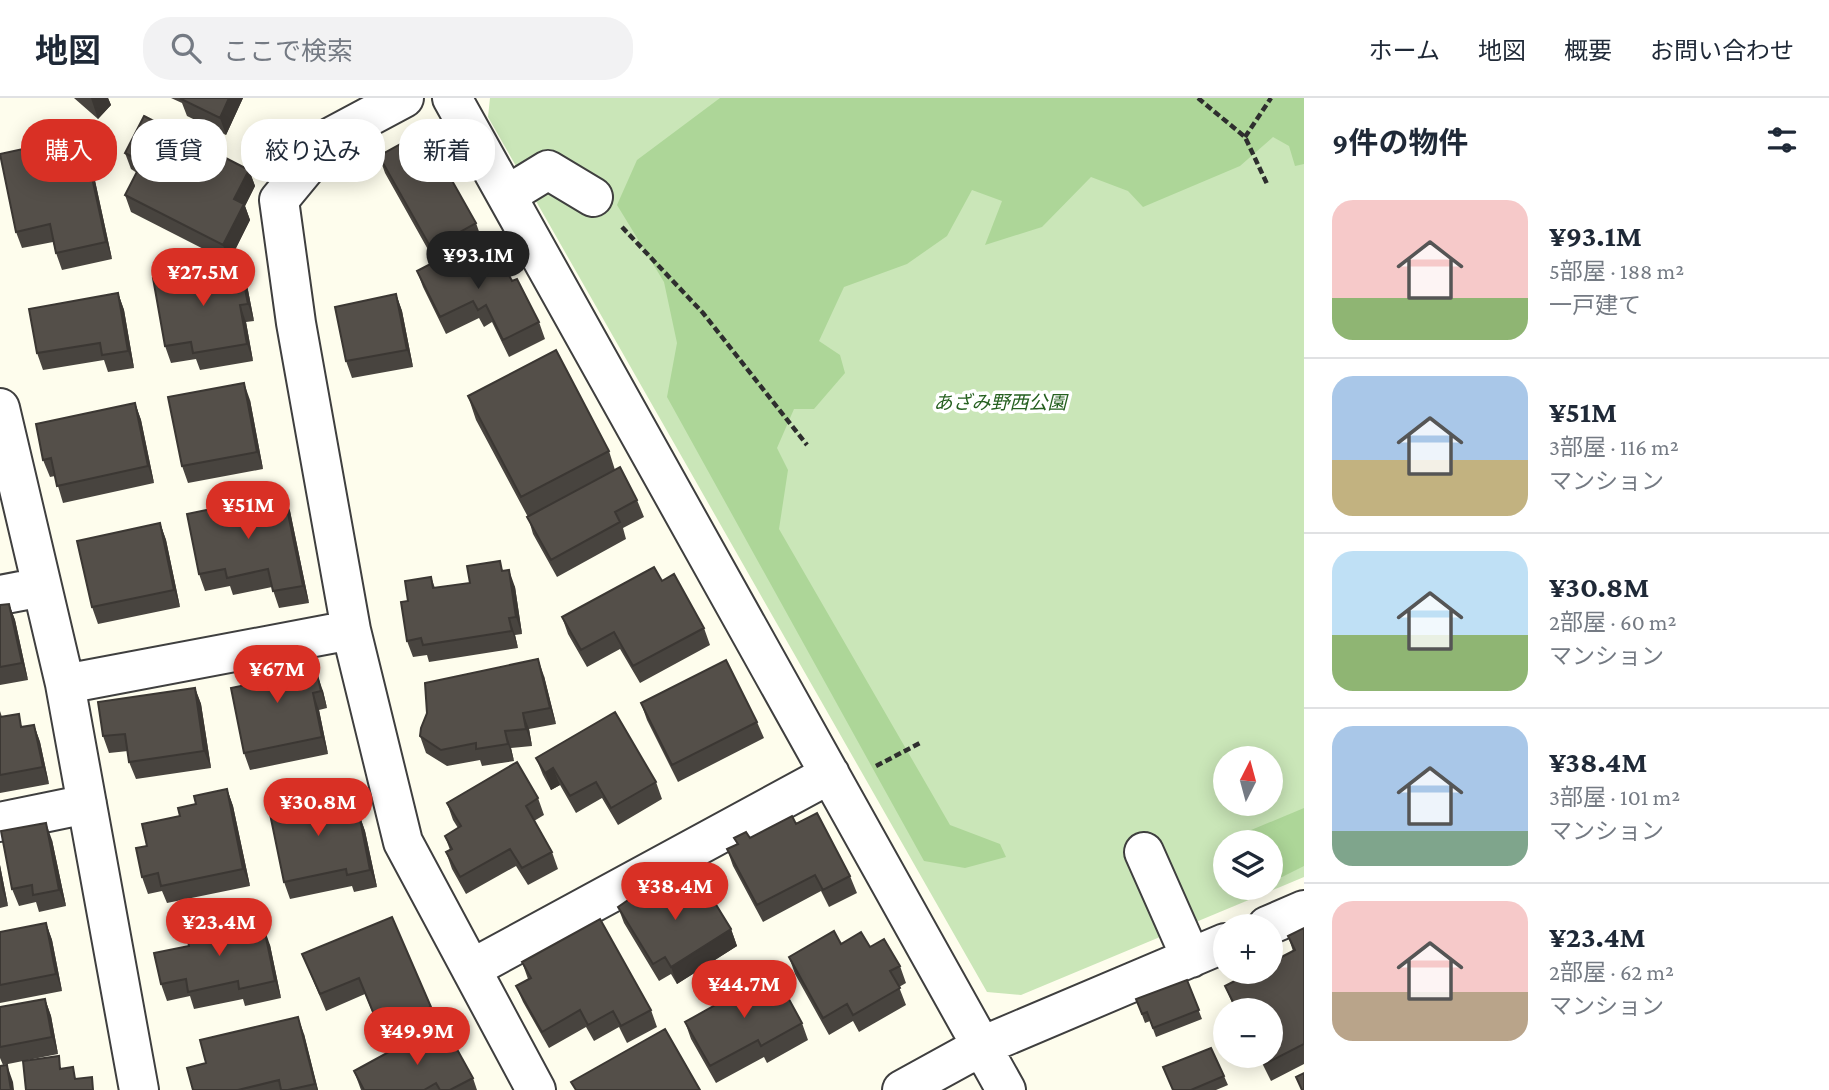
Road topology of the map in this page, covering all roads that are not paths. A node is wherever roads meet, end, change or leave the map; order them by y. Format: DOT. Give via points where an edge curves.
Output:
graph roads {
  1 [pos="404,98"];
  2 [pos="452,98"];
  3 [pos="506,195"];
  4 [pos="593,197"];
  5 [pos="0,408"];
  6 [pos="42,587"];
  7 [pos="0,595"];
  8 [pos="351,630"];
  9 [pos="65,684"];
  10 [pos="833,780"];
  11 [pos="87,804"];
  12 [pos="0,822"];
  13 [pos="1144,852"];
  14 [pos="1304,910"];
  15 [pos="1283,919"];
  16 [pos="1208,951"];
  17 [pos="471,969"];
  18 [pos="982,1046"];
  19 [pos="139,1090"];
  20 [pos="536,1090"];
  21 [pos="902,1090"];
  22 [pos="1006,1090"];
  1 -- 8 [label="street" via="331,137 279,200 296,323"];
  2 -- 3 [label="street"];
  3 -- 4 [label="street" via="548,170"];
  3 -- 10 [label="street"];
  5 -- 6 [label="street"];
  6 -- 7 [label="street"];
  6 -- 9 [label="street"];
  8 -- 9 [label="street"];
  8 -- 17 [label="street" via="403,842"];
  9 -- 11 [label="street"];
  10 -- 17 [label="street"];
  10 -- 18 [label="street"];
  11 -- 12 [label="street"];
  11 -- 19 [label="street"];
  13 -- 16 [label="street"];
  14 -- 15 [label="street"];
  16 -- 18 [label="street"];
  17 -- 20 [label="street"];
  18 -- 21 [label="street"];
  18 -- 22 [label="street"];
}
